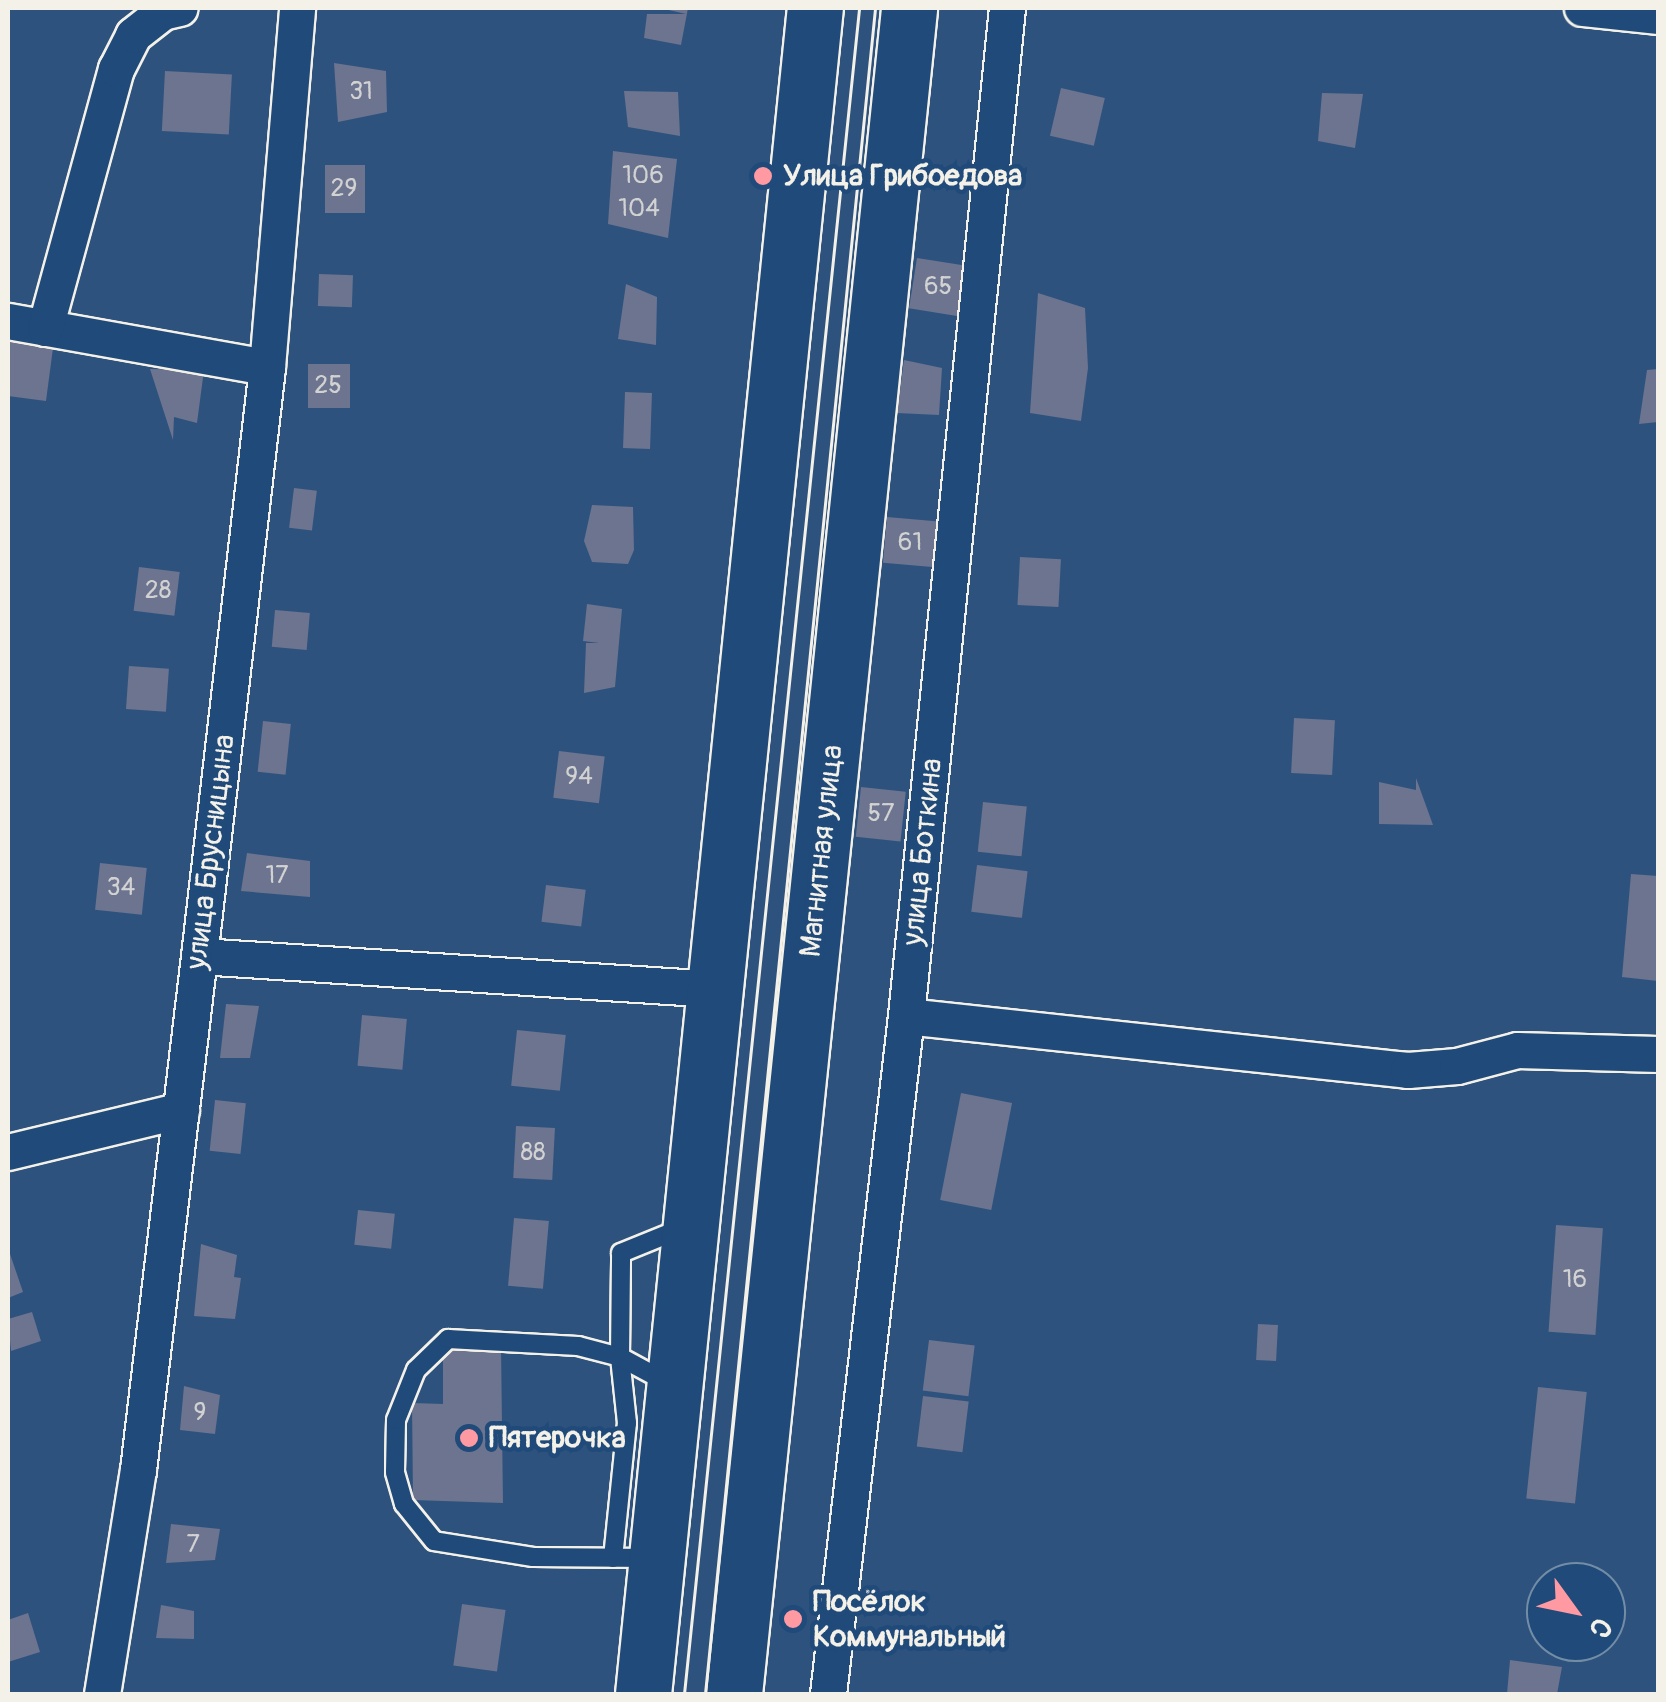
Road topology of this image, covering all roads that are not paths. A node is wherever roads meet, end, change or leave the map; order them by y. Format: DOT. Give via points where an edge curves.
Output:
graph roads {
  1 [pos="180,8"];
  2 [pos="297,8"];
  3 [pos="815,8"];
  4 [pos="910,8"];
  5 [pos="1007,8"];
  6 [pos="1582,8"];
  7 [pos="1658,16"];
  8 [pos="8,320"];
  9 [pos="45,328"];
  10 [pos="267,367"];
  11 [pos="200,956"];
  12 [pos="714,990"];
  13 [pos="906,1016"];
  14 [pos="1658,1054"];
  15 [pos="181,1110"];
  16 [pos="8,1152"];
  17 [pos="690,1225"];
  18 [pos="620,1357"];
  19 [pos="674,1385"];
  20 [pos="635,1558"];
  21 [pos="102,1694"];
  22 [pos="643,1694"];
  23 [pos="734,1694"];
  24 [pos="828,1694"];
  1 -- 9 [label="street" via="162,12 133,36 116,69"];
  2 -- 10 [label="street, улица Брусницына"];
  3 -- 12 [label="main road"];
  4 -- 23 [label="main road, Магнитная улица"];
  5 -- 13 [label="street, улица Боткина"];
  6 -- 7 [label="street"];
  8 -- 9 [label="street"];
  9 -- 10 [label="street"];
  10 -- 11 [label="street, улица Брусницына"];
  11 -- 12 [label="street"];
  11 -- 15 [label="street, улица Брусницына"];
  12 -- 17 [label="main road"];
  13 -- 14 [label="street" via="1408,1070 1518,1050"];
  13 -- 24 [label="street, улица Боткина"];
  15 -- 16 [label="street"];
  15 -- 21 [label="street, улица Брусницына" via="138,1470"];
  17 -- 18 [label="lane" via="621,1253"];
  17 -- 19 [label="main road"];
  18 -- 19 [label="lane"];
  18 -- 20 [label="lane"];
  18 -- 20 [label="lane" via="578,1346 448,1339 416,1370 396,1420 395,1472 404,1504 434,1541 533,1558"];
  19 -- 20 [label="main road"];
  20 -- 22 [label="main road"];
}
